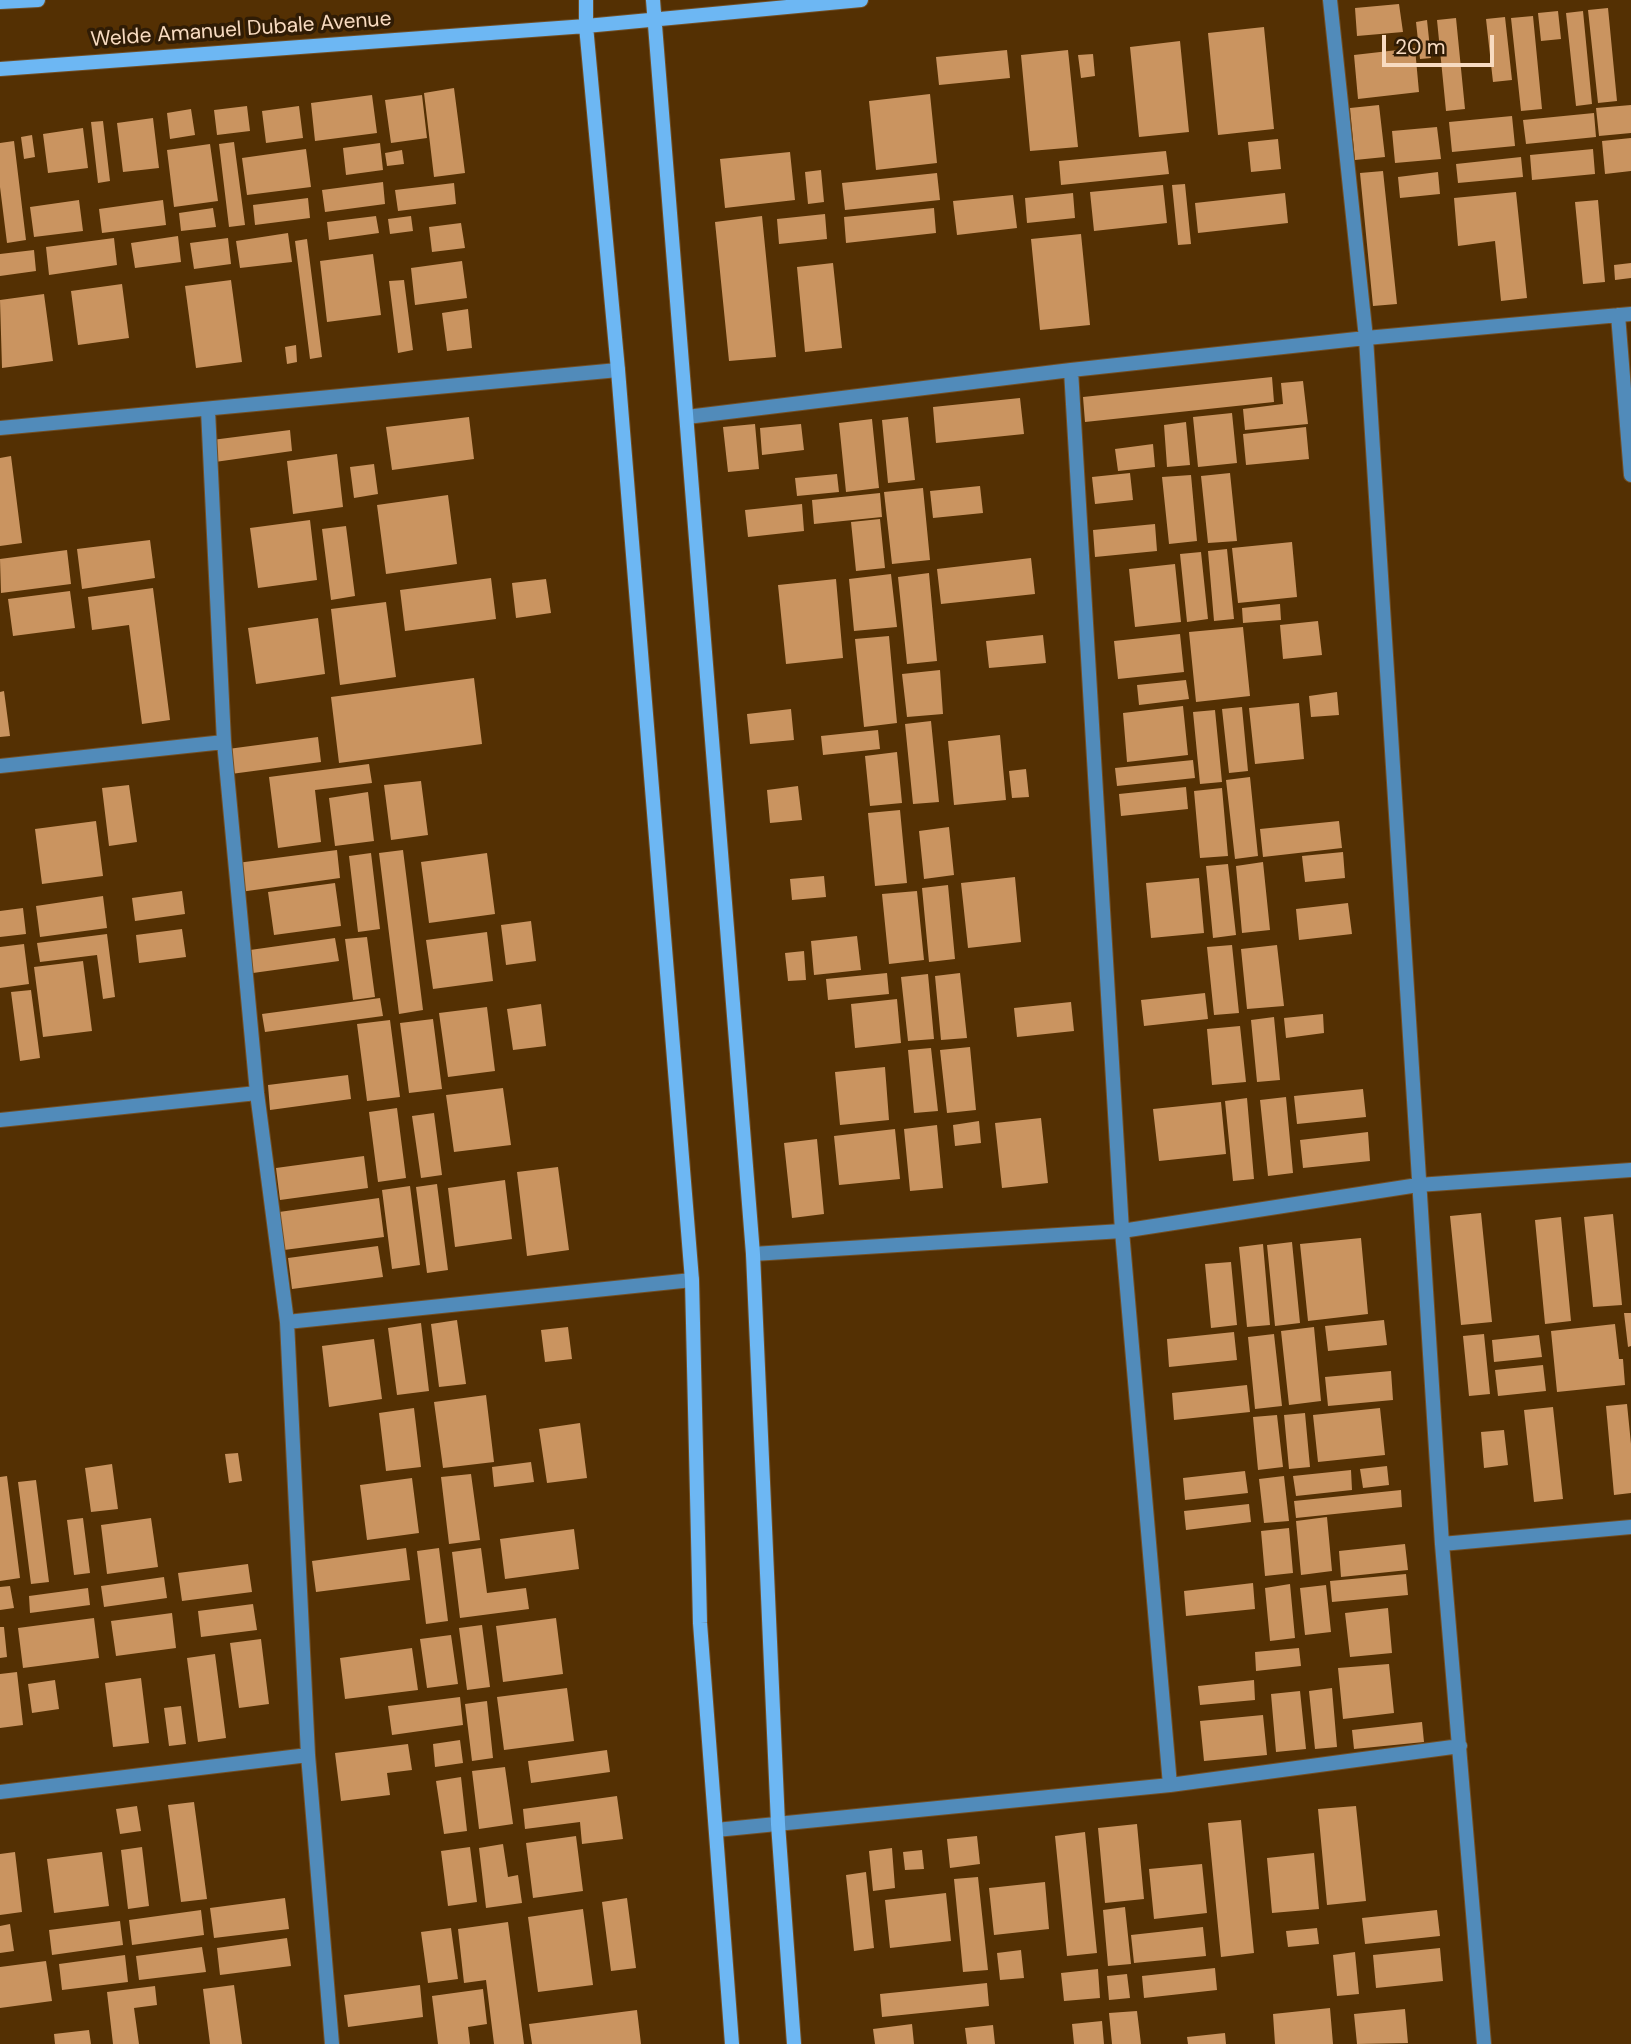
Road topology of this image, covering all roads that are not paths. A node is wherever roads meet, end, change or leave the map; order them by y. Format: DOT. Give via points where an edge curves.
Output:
graph roads {
  1 [pos="38,0"];
  2 [pos="586,0"];
  3 [pos="653,0"];
  4 [pos="860,0"];
  5 [pos="1330,0"];
  6 [pos="0,2"];
  7 [pos="654,19"];
  8 [pos="586,26"];
  9 [pos="0,69"];
  10 [pos="1625,315"];
  11 [pos="1366,338"];
  12 [pos="618,370"];
  13 [pos="1071,370"];
  14 [pos="208,410"];
  15 [pos="687,417"];
  16 [pos="0,428"];
  17 [pos="1631,475"];
  18 [pos="224,742"];
  19 [pos="0,766"];
  20 [pos="257,1093"];
  21 [pos="0,1120"];
  22 [pos="1631,1170"];
  23 [pos="1418,1185"];
  24 [pos="1122,1231"];
  25 [pos="753,1254"];
  26 [pos="692,1280"];
  27 [pos="287,1322"];
  28 [pos="1631,1527"];
  29 [pos="1442,1544"];
  30 [pos="1460,1746"];
  31 [pos="308,1755"];
  32 [pos="1170,1784"];
  33 [pos="0,1792"];
  34 [pos="778,1824"];
  35 [pos="716,1830"];
  36 [pos="332,2044"];
  37 [pos="732,2044"];
  38 [pos="794,2044"];
  39 [pos="1485,2044"];
  1 -- 6 [label="main road"];
  2 -- 8 [label="main road"];
  3 -- 7 [label="main road"];
  4 -- 7 [label="main road, Welde Amanuel Dubale Avenue"];
  5 -- 11 [label="street"];
  7 -- 8 [label="main road, Welde Amanuel Dubale Avenue"];
  7 -- 15 [label="main road"];
  8 -- 9 [label="main road, Welde Amanuel Dubale Avenue"];
  8 -- 12 [label="main road"];
  10 -- 11 [label="street"];
  10 -- 17 [label="street"];
  11 -- 13 [label="street"];
  11 -- 23 [label="street"];
  12 -- 14 [label="street"];
  12 -- 26 [label="main road"];
  13 -- 15 [label="street"];
  13 -- 24 [label="street"];
  14 -- 16 [label="street"];
  14 -- 18 [label="street"];
  15 -- 25 [label="main road"];
  18 -- 19 [label="street"];
  18 -- 20 [label="street"];
  20 -- 21 [label="street"];
  20 -- 27 [label="street"];
  22 -- 23 [label="street"];
  23 -- 24 [label="street"];
  23 -- 29 [label="street"];
  24 -- 25 [label="street"];
  24 -- 32 [label="street"];
  25 -- 34 [label="main road"];
  26 -- 27 [label="street"];
  26 -- 35 [label="main road" via="700,1623"];
  27 -- 31 [label="street"];
  28 -- 29 [label="street"];
  29 -- 30 [label="street"];
  30 -- 32 [label="street"];
  30 -- 39 [label="street"];
  31 -- 33 [label="street"];
  31 -- 36 [label="street"];
  32 -- 34 [label="street"];
  34 -- 35 [label="street"];
  34 -- 38 [label="main road"];
  35 -- 37 [label="main road"];
}
